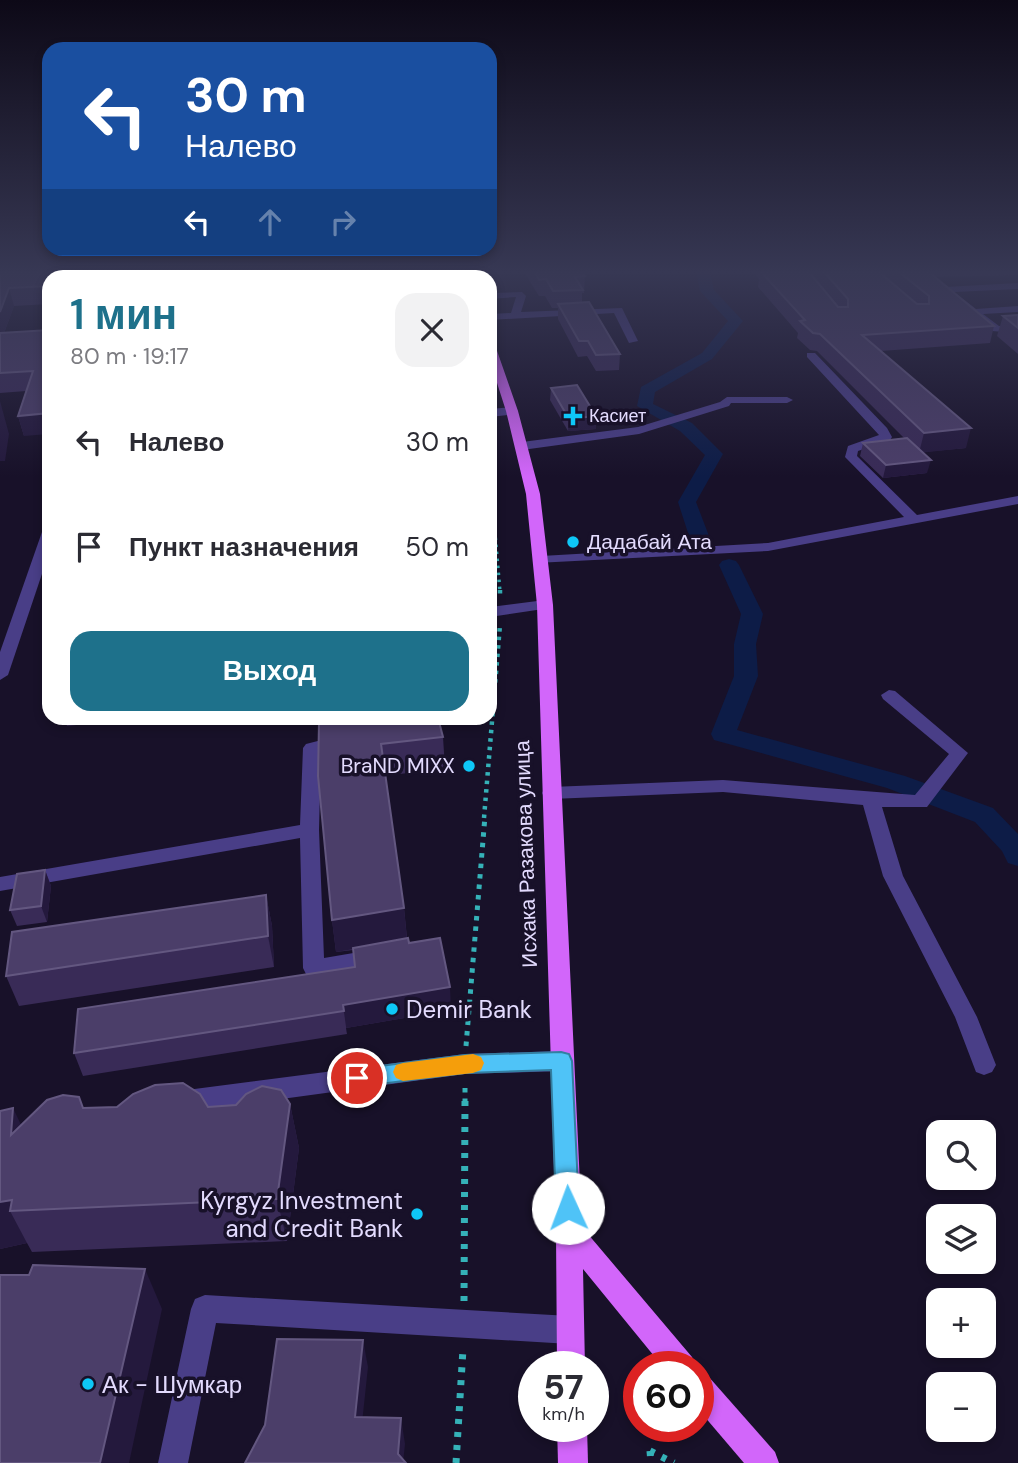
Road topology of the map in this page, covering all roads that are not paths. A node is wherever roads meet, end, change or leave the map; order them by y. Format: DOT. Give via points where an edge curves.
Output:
graph roads {
  1 [pos="811,355"];
  2 [pos="497,371"];
  3 [pos="787,400"];
  4 [pos="513,411"];
  5 [pos="497,412"];
  6 [pos="522,446"];
  7 [pos="1018,500"];
  8 [pos="912,518"];
  9 [pos="42,552"];
  10 [pos="541,560"];
  11 [pos="545,605"];
  12 [pos="497,611"];
  13 [pos="0,675"];
  14 [pos="889,695"];
  15 [pos="357,725"];
  16 [pos="551,793"];
  17 [pos="872,802"];
  18 [pos="309,830"];
  19 [pos="0,884"];
  20 [pos="392,954"];
  21 [pos="561,1061"];
  22 [pos="984,1065"];
  23 [pos="153,1105"];
  24 [pos="569,1232"];
  25 [pos="570,1330"];
  26 [pos="571,1351"];
  27 [pos="669,1351"];
  28 [pos="714,1405"];
  29 [pos="572,1442"];
  30 [pos="173,1463"];
  31 [pos="573,1463"];
  32 [pos="764,1463"];
  1 -- 8 [label="street" via="881,428 886,438 852,449 851,457"];
  2 -- 4 [label="main road, Исхака Разакова улица"];
  3 -- 6 [label="street" via="727,400 639,430"];
  4 -- 5 [label="street"];
  4 -- 6 [label="main road, Исхака Разакова улица"];
  6 -- 10 [label="main road, Исхака Разакова улица"];
  7 -- 8 [label="street"];
  8 -- 10 [label="street" via="768,547"];
  9 -- 13 [label="street"];
  10 -- 11 [label="main road, Исхака Разакова улица"];
  11 -- 12 [label="street"];
  11 -- 16 [label="main road, Исхака Разакова улица"];
  14 -- 17 [label="street" via="959,753 920,802"];
  15 -- 18 [label="street" via="358,736 312,748"];
  16 -- 17 [label="street" via="722,786 825,793"];
  16 -- 21 [label="main road, Исхака Разакова улица"];
  17 -- 22 [label="street" via="893,876 966,1017"];
  18 -- 19 [label="street"];
  18 -- 20 [label="street" via="314,968"];
  21 -- 23 [label="street" via="465,1064"];
  21 -- 24 [label="main road, Исхака Разакова улица"];
  24 -- 25 [label="main road, Исхака Разакова улица"];
  24 -- 27 [label="main road"];
  25 -- 26 [label="main road, Исхака Разакова улица"];
  25 -- 30 [label="street" via="205,1309"];
  28 -- 32 [label="main road"];
  29 -- 31 [label="main road"];
}
